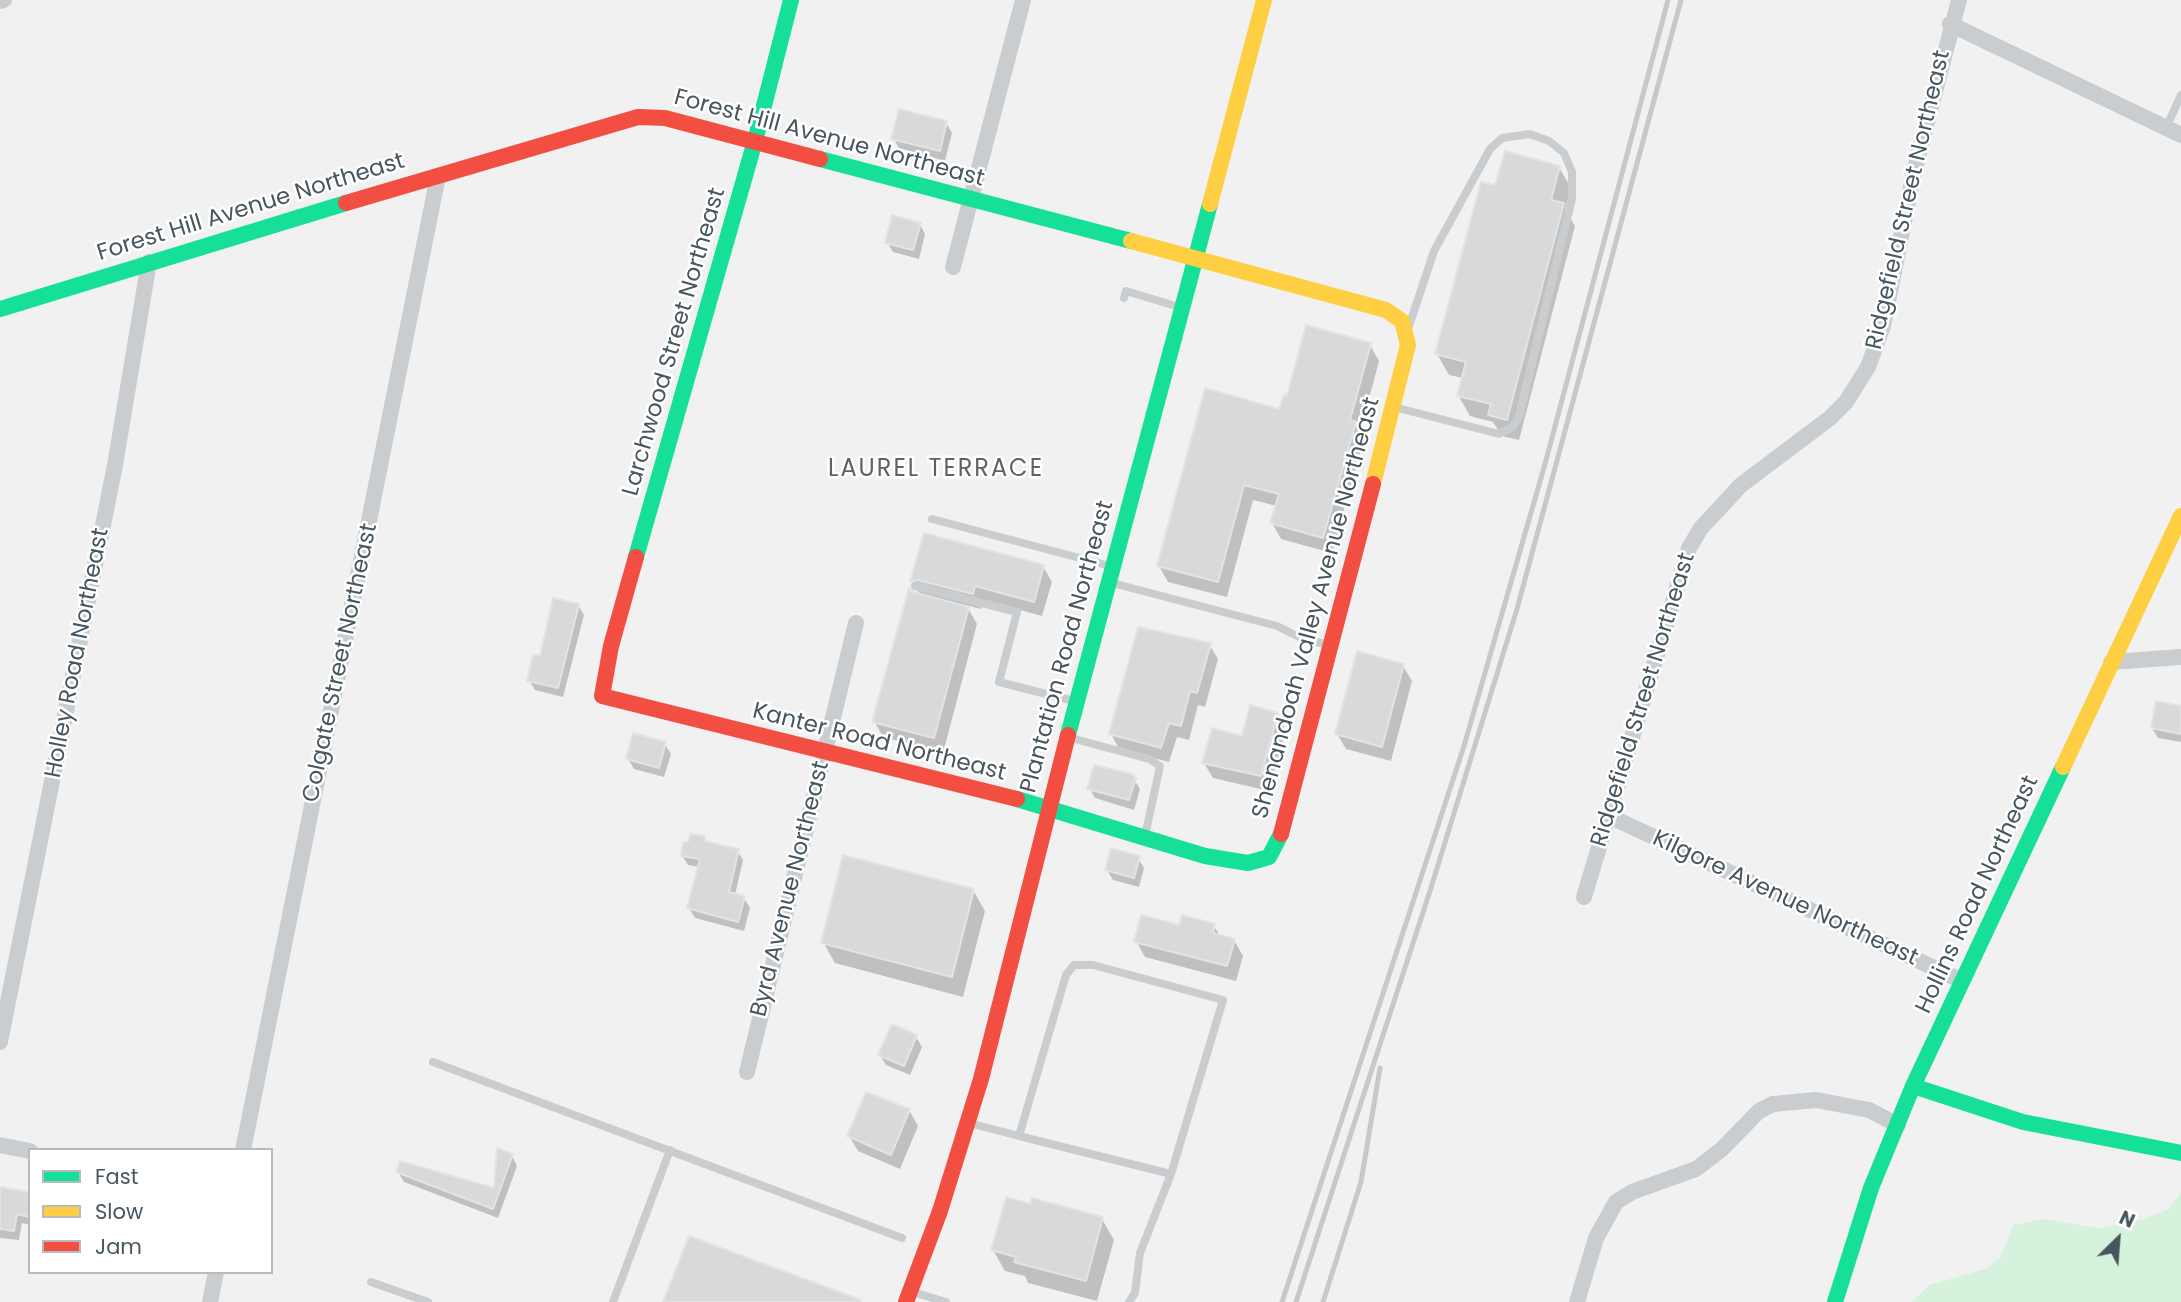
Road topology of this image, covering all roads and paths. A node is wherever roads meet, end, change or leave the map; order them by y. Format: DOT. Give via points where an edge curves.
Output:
graph roads {
  1 [pos="791,0"];
  2 [pos="1023,0"];
  3 [pos="1264,0"];
  4 [pos="1959,0"];
  5 [pos="1950,24"];
  6 [pos="2181,95"];
  7 [pos="2174,131"];
  8 [pos="755,141"];
  9 [pos="438,176"];
  10 [pos="970,200"];
  11 [pos="1195,259"];
  12 [pos="149,262"];
  13 [pos="953,267"];
  14 [pos="1124,298"];
  15 [pos="1182,308"];
  16 [pos="0,309"];
  17 [pos="1407,332"];
  18 [pos="1393,407"];
  19 [pos="2181,516"];
  20 [pos="932,519"];
  21 [pos="1111,574"];
  22 [pos="915,586"];
  23 [pos="856,623"];
  24 [pos="1333,645"];
  25 [pos="2181,657"];
  26 [pos="2111,662"];
  27 [pos="602,696"];
  28 [pos="1077,702"];
  29 [pos="1067,737"];
  30 [pos="824,753"];
  31 [pos="1049,807"];
  32 [pos="1609,816"];
  33 [pos="1144,839"];
  34 [pos="1584,897"];
  35 [pos="1962,981"];
  36 [pos="0,1042"];
  37 [pos="433,1062"];
  38 [pos="747,1072"];
  39 [pos="1913,1086"];
  40 [pos="969,1123"];
  41 [pos="1898,1125"];
  42 [pos="1019,1136"];
  43 [pos="0,1145"];
  44 [pos="243,1148"];
  45 [pos="670,1150"];
  46 [pos="28,1151"];
  47 [pos="2181,1153"];
  48 [pos="1171,1174"];
  49 [pos="902,1238"];
  50 [pos="216,1274"];
  51 [pos="371,1282"];
  52 [pos="908,1297"];
  53 [pos="210,1302"];
  54 [pos="428,1302"];
  55 [pos="612,1302"];
  56 [pos="946,1302"];
  57 [pos="1129,1302"];
  58 [pos="1577,1302"];
  59 [pos="1835,1302"];
  1 -- 8 [label="street, Larchwood Street Northeast"];
  2 -- 10 [label="street"];
  3 -- 11 [label="street, Plantation Road Northeast"];
  4 -- 5 [label="street, Ridgefield Street Northeast"];
  5 -- 7 [label="street"];
  5 -- 32 [label="street, Ridgefield Street Northeast" via="1883,326 1868,367 1838,410 1741,485 1689,548"];
  6 -- 7 [label="lane"];
  8 -- 9 [label="street, Forest Hill Avenue Northeast" via="665,118 638,117"];
  8 -- 10 [label="street, Forest Hill Avenue Northeast"];
  8 -- 27 [label="street, Larchwood Street Northeast" via="611,646"];
  9 -- 12 [label="street, Forest Hill Avenue Northeast"];
  9 -- 44 [label="street, Colgate Street Northeast"];
  10 -- 11 [label="street, Forest Hill Avenue Northeast"];
  10 -- 13 [label="street"];
  11 -- 15 [label="street, Plantation Road Northeast"];
  11 -- 17 [label="street, Forest Hill Avenue Northeast" via="1386,310 1402,321"];
  12 -- 16 [label="street, Forest Hill Avenue Northeast"];
  12 -- 36 [label="street, Holley Road Northeast" via="115,465"];
  14 -- 15 [label="lane" via="1126,291"];
  15 -- 21 [label="street, Plantation Road Northeast"];
  17 -- 18 [label="street, Shenandoah Valley Avenue Northeast"];
  17 -- 18 [label="lane" via="1434,251 1489,149 1502,138 1530,134 1549,141 1563,153 1572,172 1572,199 1519,416 1499,434"];
  18 -- 24 [label="street, Shenandoah Valley Avenue Northeast"];
  19 -- 26 [label="street, Hollins Road Northeast"];
  20 -- 21 [label="lane"];
  21 -- 24 [label="lane" via="1277,626 1305,640"];
  21 -- 28 [label="street, Plantation Road Northeast"];
  22 -- 28 [label="lane" via="1017,612 999,682"];
  23 -- 30 [label="street, Byrd Avenue Northeast"];
  24 -- 33 [label="street, Shenandoah Valley Avenue Northeast" via="1278,845 1269,856 1248,863"];
  25 -- 26 [label="street"];
  26 -- 35 [label="street, Hollins Road Northeast"];
  27 -- 30 [label="street, Kanter Road Northeast"];
  28 -- 29 [label="street, Plantation Road Northeast"];
  29 -- 31 [label="street, Plantation Road Northeast"];
  29 -- 33 [label="lane" via="1160,766"];
  30 -- 31 [label="street, Kanter Road Northeast"];
  30 -- 38 [label="street, Byrd Avenue Northeast"];
  31 -- 33 [label="street, Kanter Road Northeast"];
  31 -- 40 [label="street, Plantation Road Northeast"];
  32 -- 34 [label="street, Ridgefield Street Northeast"];
  32 -- 35 [label="street, Kilgore Avenue Northeast"];
  35 -- 39 [label="street, Hollins Road Northeast"];
  37 -- 45 [label="lane"];
  39 -- 41 [label="street, Hollins Road Northeast"];
  39 -- 47 [label="street" via="2023,1122"];
  40 -- 42 [label="lane"];
  40 -- 52 [label="street, Plantation Road Northeast"];
  41 -- 58 [label="street" via="1869,1110 1816,1100 1773,1104 1759,1111 1696,1169 1616,1202 1595,1238"];
  41 -- 59 [label="street, Hollins Road Northeast" via="1871,1188"];
  42 -- 48 [label="lane"];
  42 -- 48 [label="lane" via="1066,975 1074,965 1093,965 1223,1000"];
  43 -- 46 [label="street"];
  45 -- 49 [label="lane"];
  45 -- 55 [label="lane"];
  48 -- 57 [label="lane" via="1140,1253 1135,1293"];
  50 -- 53 [label="street"];
  51 -- 54 [label="lane"];
  52 -- 56 [label="lane"];
}
